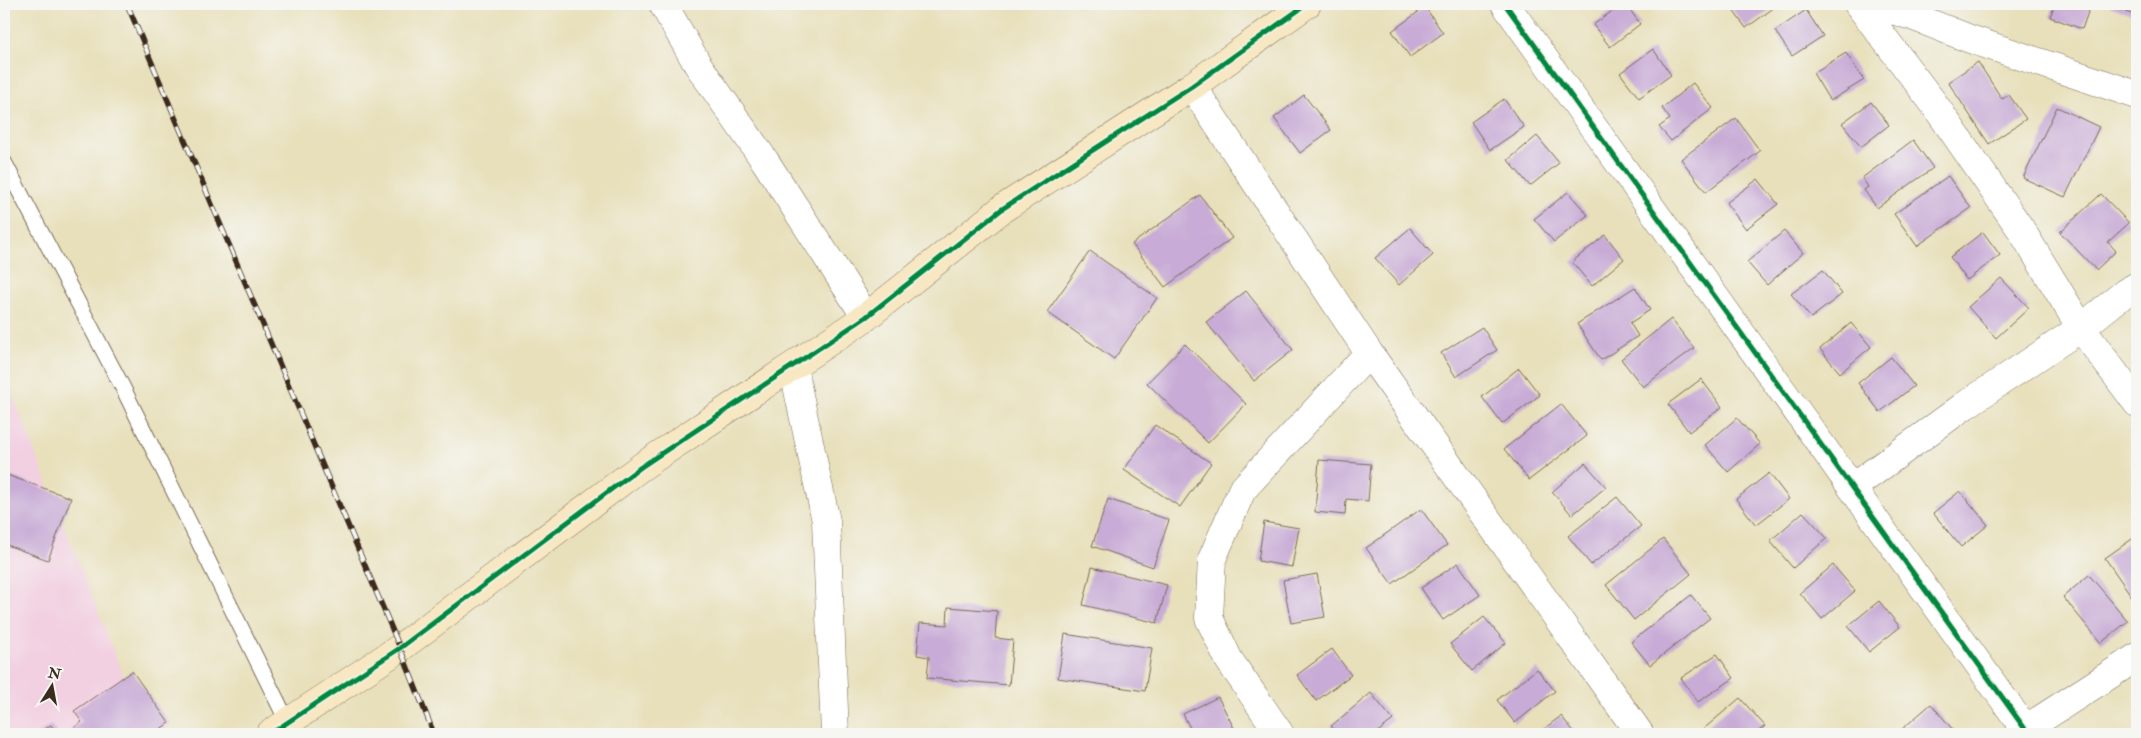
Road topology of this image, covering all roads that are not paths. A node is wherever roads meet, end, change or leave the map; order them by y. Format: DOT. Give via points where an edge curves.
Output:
graph roads {
  1 [pos="663,4"];
  2 [pos="1307,4"];
  3 [pos="1505,4"];
  4 [pos="1858,4"];
  5 [pos="1872,4"];
  6 [pos="1192,86"];
  7 [pos="2137,96"];
  8 [pos="4,162"];
  9 [pos="2137,286"];
  10 [pos="866,317"];
  11 [pos="2081,328"];
  12 [pos="1369,353"];
  13 [pos="793,367"];
  14 [pos="2137,403"];
  15 [pos="1853,487"];
  16 [pos="2137,657"];
  17 [pos="279,728"];
  18 [pos="2021,732"];
  19 [pos="835,734"];
  20 [pos="1280,734"];
  21 [pos="1640,734"];
  1 -- 10 [label="street" via="698,65"];
  2 -- 6 [label="street"];
  3 -- 15 [label="street"];
  4 -- 11 [label="street" via="1932,101 2020,228"];
  5 -- 7 [label="street"];
  6 -- 10 [label="street" via="1002,209"];
  6 -- 12 [label="street"];
  8 -- 17 [label="lane" via="123,388"];
  9 -- 11 [label="street"];
  10 -- 13 [label="street"];
  11 -- 14 [label="street"];
  11 -- 15 [label="street" via="1964,406"];
  12 -- 20 [label="street" via="1242,490 1212,559 1208,618 1229,660"];
  12 -- 21 [label="street"];
  13 -- 17 [label="street" via="641,467 400,648"];
  13 -- 19 [label="street" via="826,521"];
  15 -- 18 [label="street"];
  16 -- 18 [label="street"];
}
